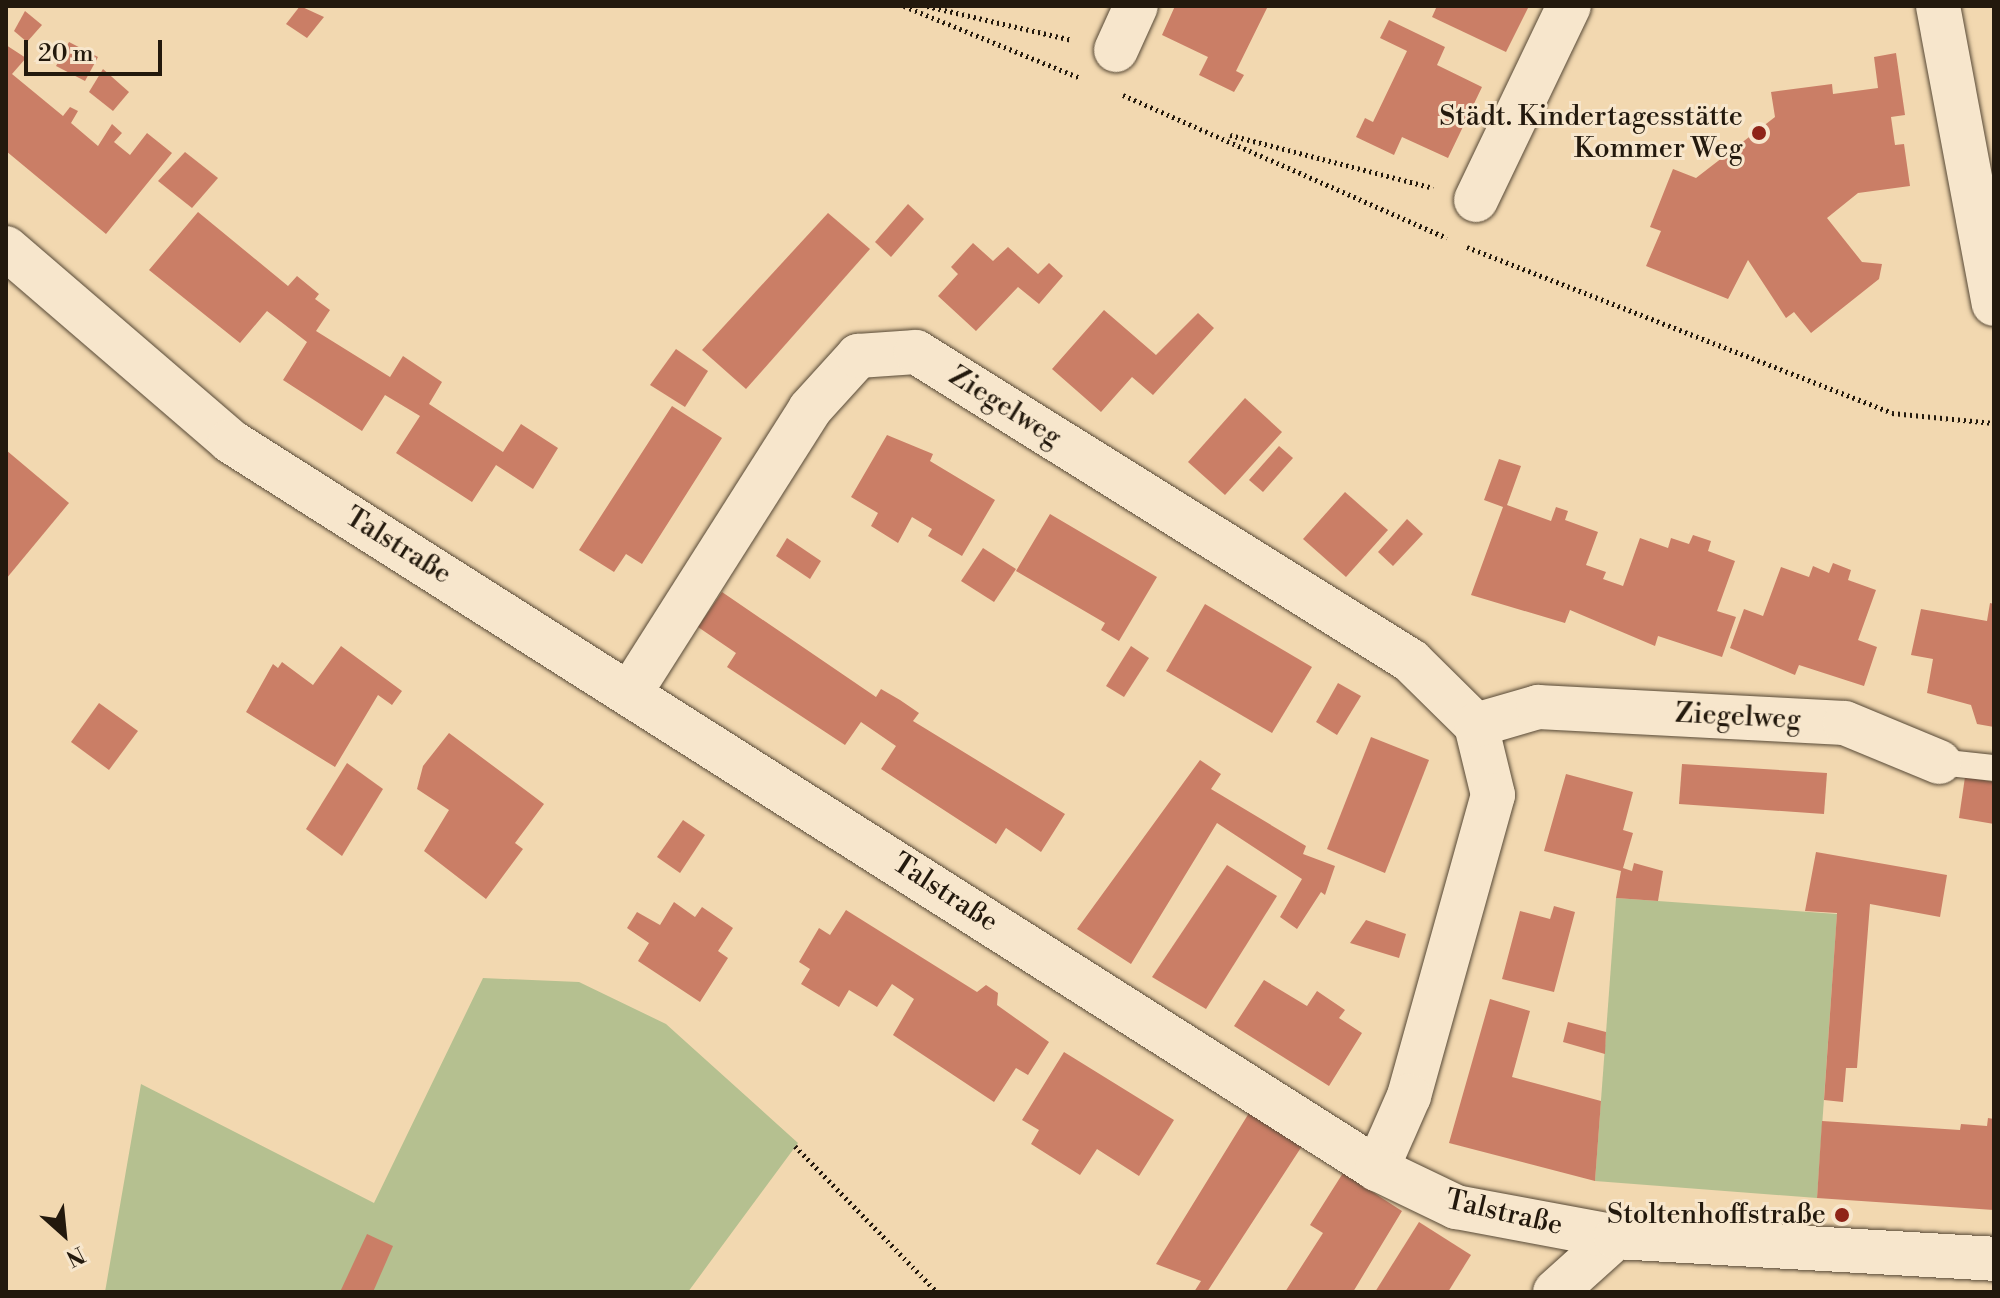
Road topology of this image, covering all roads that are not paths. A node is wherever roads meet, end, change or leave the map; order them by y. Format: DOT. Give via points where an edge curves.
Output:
graph roads {
  1 [pos="1136,6"];
  2 [pos="1569,6"];
  3 [pos="1938,6"];
  4 [pos="1116,50"];
  5 [pos="1476,200"];
  6 [pos="6,248"];
  7 [pos="1994,304"];
  8 [pos="630,693"];
  9 [pos="1476,725"];
  10 [pos="1939,762"];
  11 [pos="1994,768"];
  12 [pos="1377,1169"];
  13 [pos="1616,1237"];
  14 [pos="1994,1259"];
  15 [pos="1555,1292"];
  1 -- 4 [label="street"];
  2 -- 5 [label="street"];
  3 -- 7 [label="street"];
  6 -- 8 [label="street, Talstraße" via="230,441"];
  8 -- 9 [label="street, Ziegelweg" via="810,409 858,356 916,352 1411,661"];
  8 -- 12 [label="street, Talstraße"];
  9 -- 10 [label="street, Ziegelweg" via="1538,707 1845,723"];
  9 -- 12 [label="street" via="1493,795 1409,1096"];
  10 -- 11 [label="lane, Ziegelweg"];
  12 -- 13 [label="street, Talstraße" via="1456,1207"];
  13 -- 14 [label="street, Talstraße"];
  13 -- 15 [label="street"];
}
